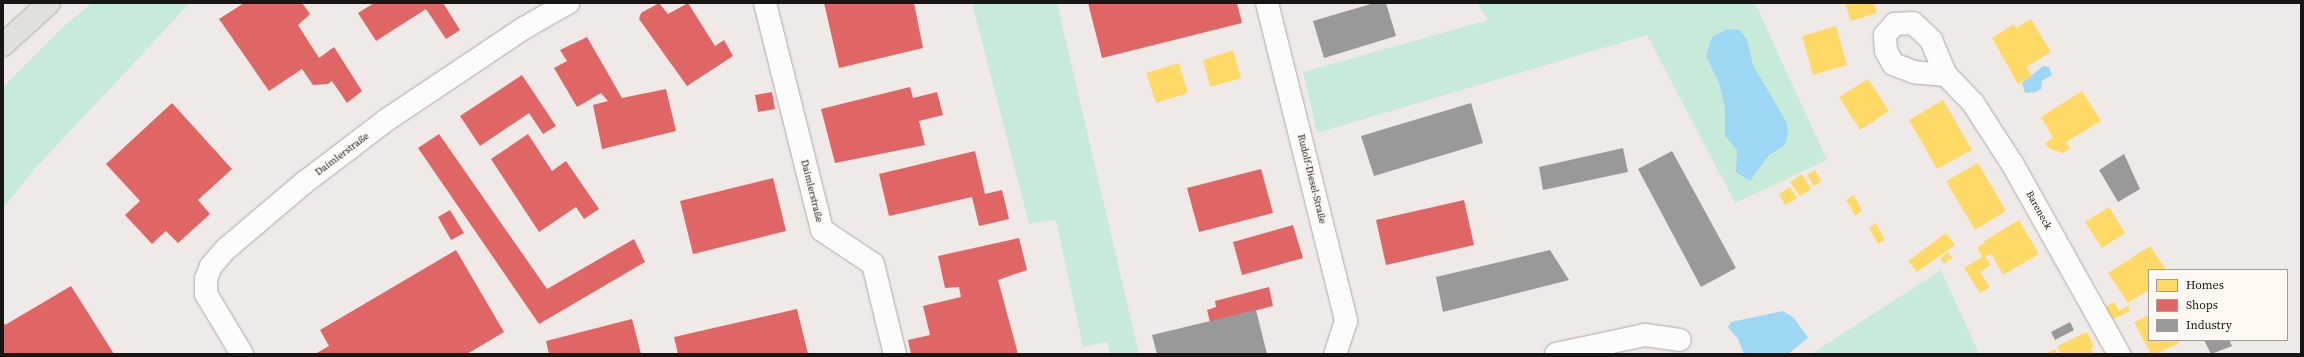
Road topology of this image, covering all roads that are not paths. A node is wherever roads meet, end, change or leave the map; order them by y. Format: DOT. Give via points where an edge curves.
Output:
graph roads {
  1 [pos="49,3"];
  2 [pos="568,3"];
  3 [pos="765,3"];
  4 [pos="1267,3"];
  5 [pos="3,45"];
  6 [pos="1946,75"];
  7 [pos="1680,340"];
  8 [pos="242,354"];
  9 [pos="895,354"];
  10 [pos="1335,354"];
  11 [pos="1556,354"];
  12 [pos="2118,354"];
  1 -- 5 [label="main road"];
  2 -- 8 [label="street, Daimlerstraße" via="524,28 385,121 305,182 226,249 211,266 206,278 206,294"];
  3 -- 9 [label="street, Daimlerstraße" via="822,230 873,264"];
  4 -- 10 [label="street, Rudolf-Diesel-Straße" via="1346,321"];
  6 -- 12 [label="street, Bareneck" via="1973,103 2013,164"];
  7 -- 11 [label="street" via="1645,335"];
}
